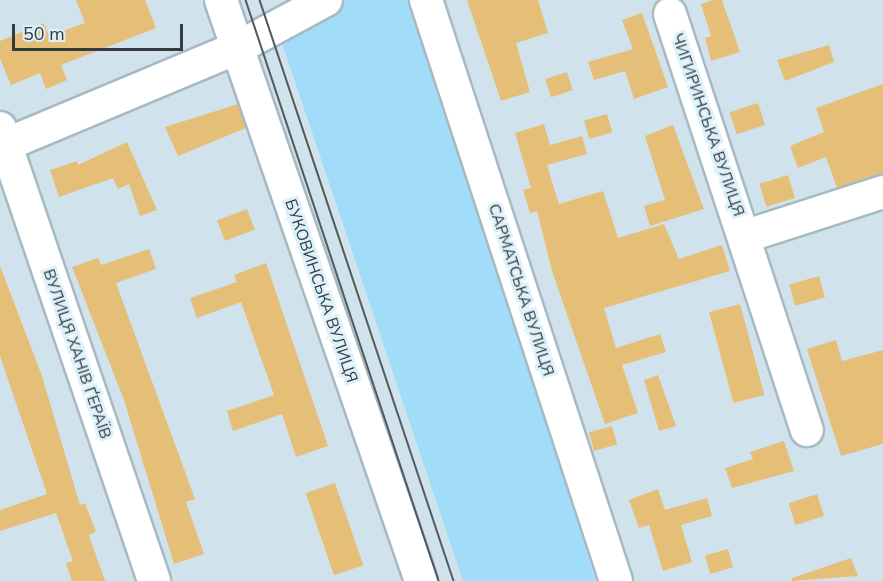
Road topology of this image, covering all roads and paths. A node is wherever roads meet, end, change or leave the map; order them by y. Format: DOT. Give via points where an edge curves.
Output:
graph roads {
  1 [pos="221,0"];
  2 [pos="326,0"];
  3 [pos="426,0"];
  4 [pos="670,14"];
  5 [pos="237,48"];
  6 [pos="2,140"];
  7 [pos="883,192"];
  8 [pos="746,236"];
  9 [pos="807,430"];
  10 [pos="154,581"];
  11 [pos="421,581"];
  12 [pos="616,581"];
  1 -- 5 [label="street, БУКОВИНСЬКА ВУЛИЦЯ"];
  2 -- 5 [label="street"];
  3 -- 12 [label="street, САРМАТСЬКА ВУЛИЦЯ"];
  4 -- 8 [label="street, ЧИГИРИНСЬКА ВУЛИЦЯ"];
  5 -- 6 [label="street"];
  5 -- 11 [label="street, БУКОВИНСЬКА ВУЛИЦЯ"];
  6 -- 10 [label="street, ВУЛИЦЯ ХАНІВ ҐЕРАЇВ"];
  7 -- 8 [label="street, ЧИГИРИНСЬКА ВУЛИЦЯ"];
  8 -- 9 [label="street, ЧИГИРИНСЬКА ВУЛИЦЯ"];
}
